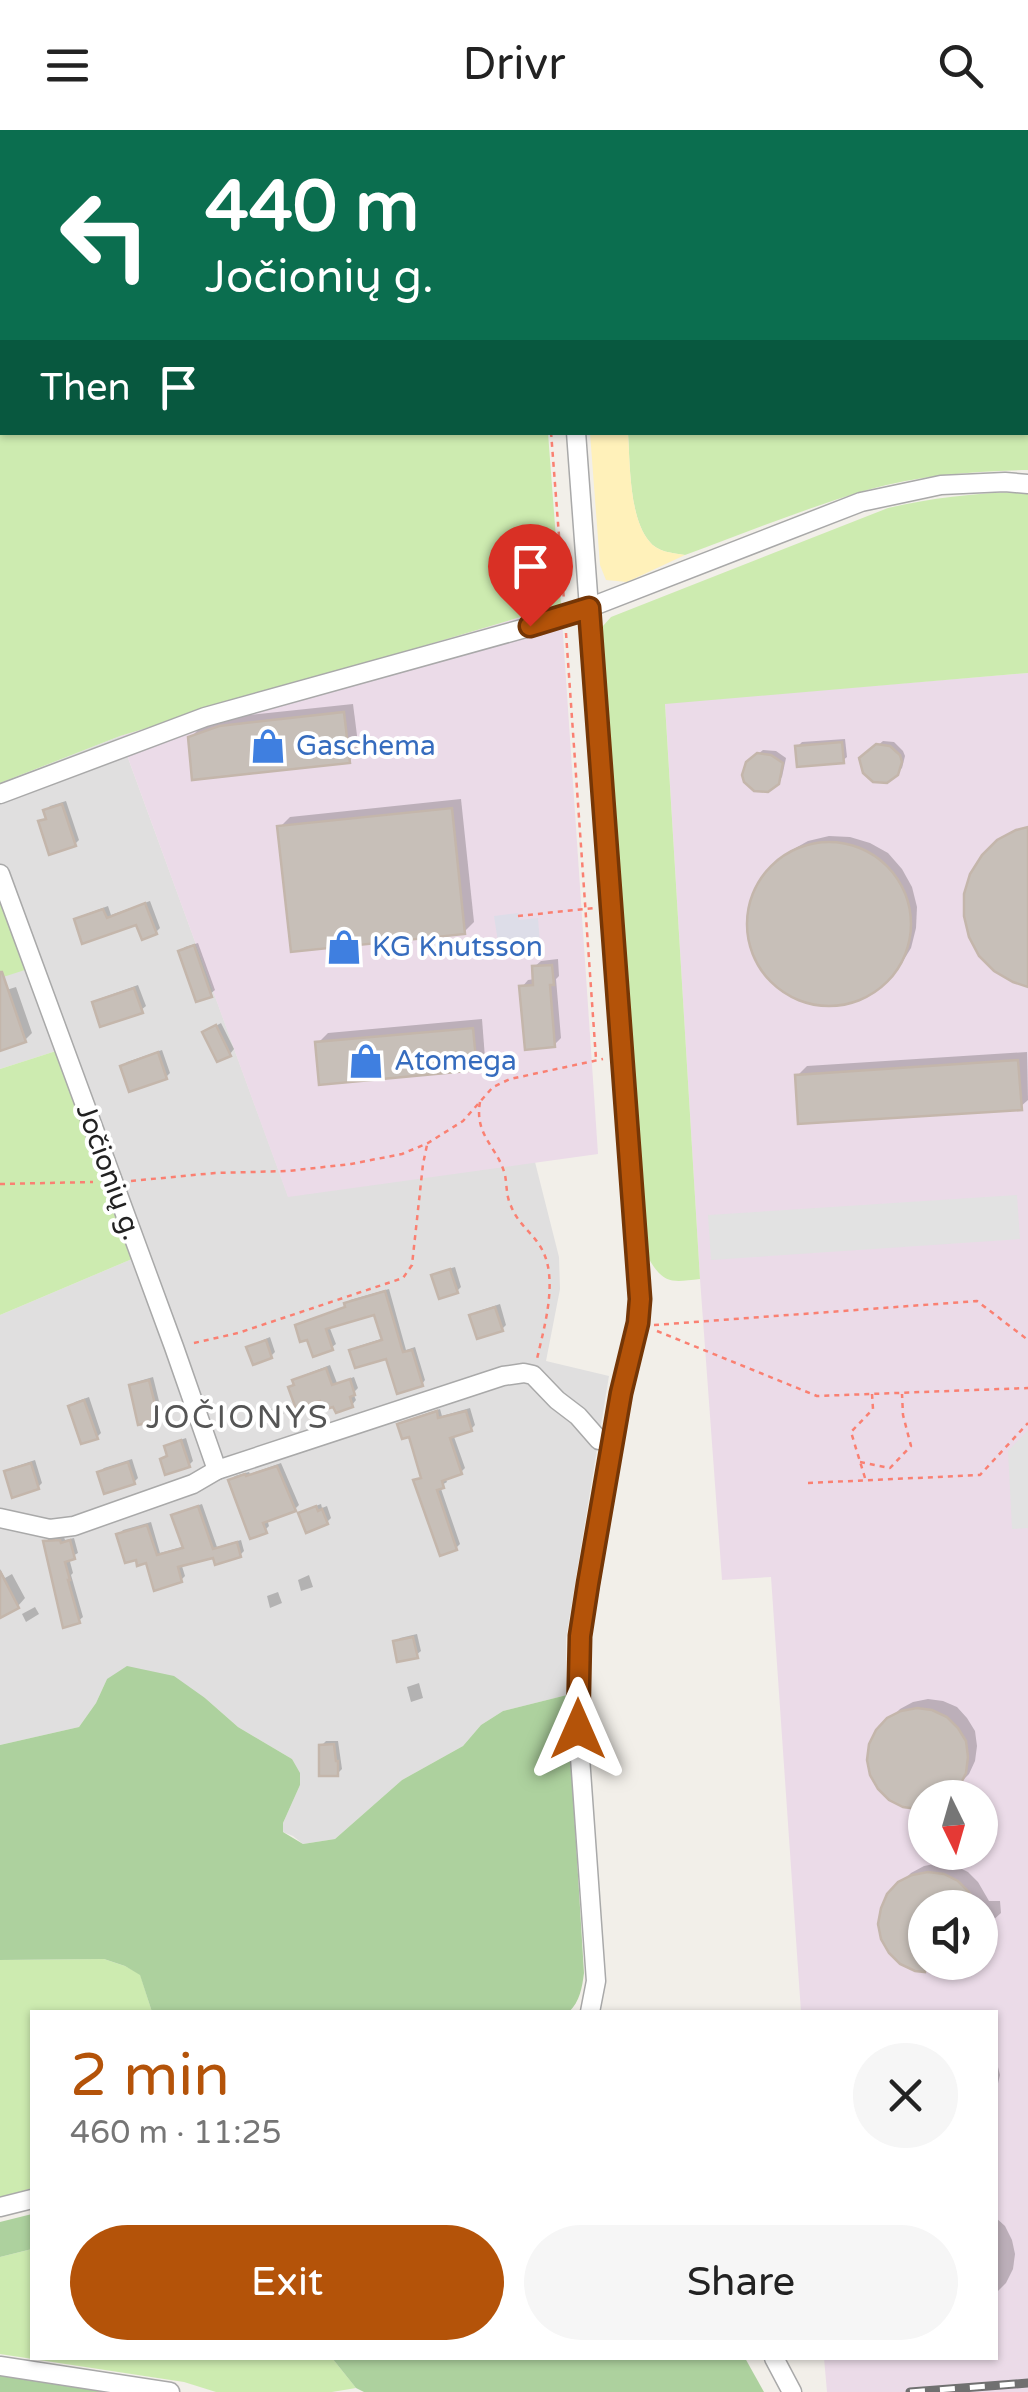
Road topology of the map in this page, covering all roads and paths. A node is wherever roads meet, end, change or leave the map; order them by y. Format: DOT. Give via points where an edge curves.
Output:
graph roads {
  1 [pos="552,435"];
  2 [pos="576,435"];
  3 [pos="1028,484"];
  4 [pos="589,608"];
  5 [pos="565,616"];
  6 [pos="0,794"];
  7 [pos="0,874"];
  8 [pos="610,906"];
  9 [pos="586,908"];
  10 [pos="518,916"];
  11 [pos="621,1057"];
  12 [pos="596,1060"];
  13 [pos="481,1100"];
  14 [pos="428,1143"];
  15 [pos="113,1182"];
  16 [pos="0,1184"];
  17 [pos="1028,1340"];
  18 [pos="174,1347"];
  19 [pos="534,1376"];
  20 [pos="1028,1388"];
  21 [pos="902,1392"];
  22 [pos="872,1394"];
  23 [pos="1028,1424"];
  24 [pos="612,1441"];
  25 [pos="860,1462"];
  26 [pos="216,1470"];
  27 [pos="866,1480"];
  28 [pos="808,1483"];
  29 [pos="0,1518"];
  30 [pos="590,2010"];
  31 [pos="30,2200"];
  32 [pos="0,2207"];
  33 [pos="775,2360"];
  34 [pos="0,2366"];
  35 [pos="170,2392"];
  36 [pos="792,2392"];
  1 -- 5 [label="path"];
  2 -- 4 [label="street"];
  3 -- 4 [label="street" via="941,486 861,502"];
  4 -- 5 [label="street"];
  4 -- 8 [label="street"];
  5 -- 6 [label="street" via="205,718"];
  5 -- 9 [label="path"];
  7 -- 15 [label="street, Jočionių g."];
  8 -- 9 [label="path"];
  8 -- 11 [label="street"];
  9 -- 10 [label="path"];
  9 -- 12 [label="path"];
  11 -- 12 [label="path"];
  11 -- 24 [label="street" via="640,1299"];
  12 -- 13 [label="path" via="510,1079"];
  13 -- 14 [label="path"];
  13 -- 19 [label="path" via="480,1128 504,1173 511,1208 535,1236 549,1272"];
  14 -- 15 [label="path" via="351,1164"];
  14 -- 18 [label="path" via="412,1266 403,1278 238,1333"];
  15 -- 16 [label="path"];
  15 -- 18 [label="street, Jočionių g."];
  17 -- 22 [label="path" via="977,1301 644,1326 818,1396"];
  18 -- 26 [label="street, Jočionių g."];
  19 -- 24 [label="street" via="599,1440"];
  19 -- 26 [label="street" via="502,1376"];
  20 -- 21 [label="path"];
  21 -- 22 [label="path"];
  21 -- 25 [label="path" via="911,1446 890,1468"];
  22 -- 25 [label="path" via="872,1408 850,1432"];
  23 -- 27 [label="path" via="980,1475"];
  24 -- 30 [label="street" via="578,1683 596,1981"];
  25 -- 27 [label="path"];
  26 -- 29 [label="street" via="74,1526 50,1530"];
  27 -- 28 [label="path"];
  31 -- 32 [label="street"];
  33 -- 36 [label="street"];
  34 -- 35 [label="street"];
}
